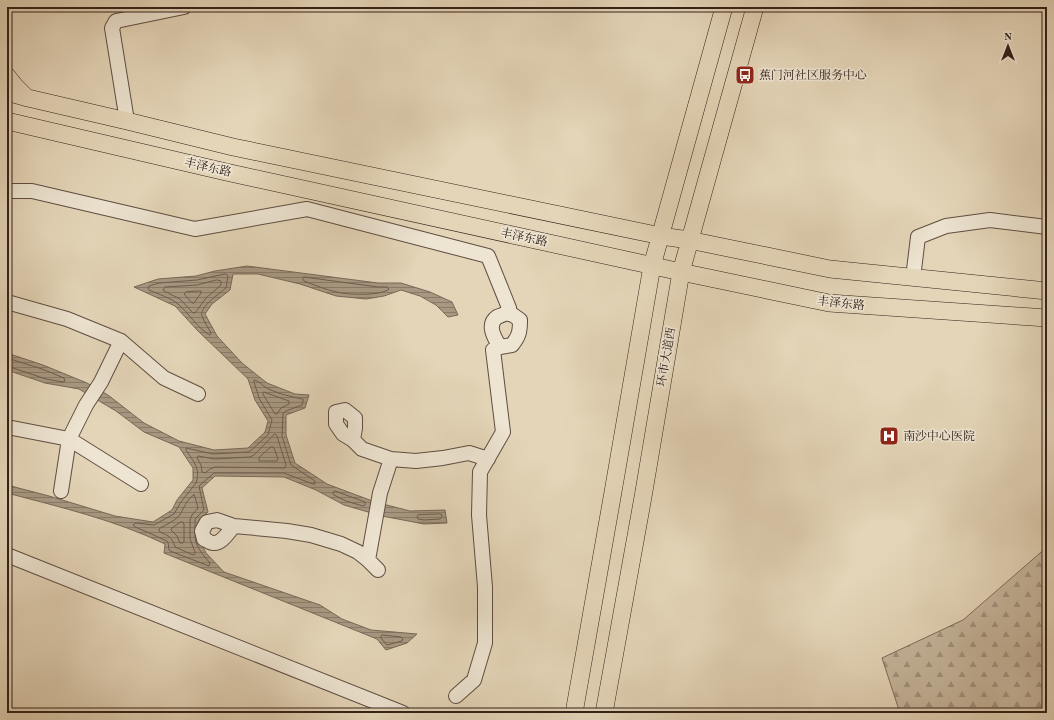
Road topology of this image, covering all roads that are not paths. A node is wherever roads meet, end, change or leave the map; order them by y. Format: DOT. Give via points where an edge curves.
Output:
graph roads {
  1 [pos="184,7"];
  2 [pos="724,7"];
  3 [pos="755,7"];
  4 [pos="7,76"];
  5 [pos="7,92"];
  6 [pos="28,98"];
  7 [pos="127,121"];
  8 [pos="12,123"];
  9 [pos="7,191"];
  10 [pos="1047,227"];
  11 [pos="661,236"];
  12 [pos="689,240"];
  13 [pos="652,266"];
  14 [pos="681,272"];
  15 [pos="913,278"];
  16 [pos="1047,291"];
  17 [pos="7,302"];
  18 [pos="506,313"];
  19 [pos="1047,318"];
  20 [pos="121,341"];
  21 [pos="500,347"];
  22 [pos="198,394"];
  23 [pos="7,427"];
  24 [pos="69,439"];
  25 [pos="353,440"];
  26 [pos="488,458"];
  27 [pos="392,459"];
  28 [pos="141,484"];
  29 [pos="61,491"];
  30 [pos="234,526"];
  31 [pos="7,555"];
  32 [pos="456,696"];
  33 [pos="403,713"];
  34 [pos="574,713"];
  35 [pos="604,713"];
  1 -- 7 [label="street" via="116,21 112,28"];
  2 -- 11 [label="main road"];
  3 -- 12 [label="main road, 环市大道西"];
  4 -- 6 [label="main road"];
  5 -- 6 [label="main road, 丰泽东路"];
  6 -- 7 [label="main road, 丰泽东路"];
  7 -- 11 [label="main road, 丰泽东路" via="232,147"];
  8 -- 13 [label="main road, 丰泽东路"];
  9 -- 18 [label="street" via="32,191 194,229 307,209 488,256 509,308"];
  10 -- 15 [label="street" via="990,220 946,226 918,237"];
  11 -- 12 [label="main road, 丰泽东路"];
  11 -- 13 [label="main road"];
  12 -- 14 [label="main road, 环市大道西"];
  12 -- 15 [label="main road, 丰泽东路" via="830,270"];
  13 -- 14 [label="main road, 丰泽东路"];
  13 -- 34 [label="main road"];
  14 -- 19 [label="main road, 丰泽东路" via="829,303"];
  14 -- 35 [label="main road, 环市大道西"];
  15 -- 16 [label="main road, 丰泽东路"];
  17 -- 20 [label="street" via="67,319"];
  18 -- 21 [label="street" via="495,318 492,324 495,339"];
  18 -- 21 [label="street" via="520,320 520,328 518,337 512,345"];
  20 -- 22 [label="street" via="164,378"];
  20 -- 24 [label="street"];
  21 -- 26 [label="street" via="492,350 503,432"];
  23 -- 24 [label="street"];
  24 -- 28 [label="street"];
  24 -- 29 [label="street"];
  25 -- 27 [label="street" via="362,449"];
  26 -- 27 [label="street" via="469,453 416,461"];
  26 -- 32 [label="street" via="480,472 479,515 485,588 485,643 474,680"];
  27 -- 30 [label="street" via="380,493 374,527 373,565 358,552 311,535"];
  31 -- 33 [label="street"];
}
